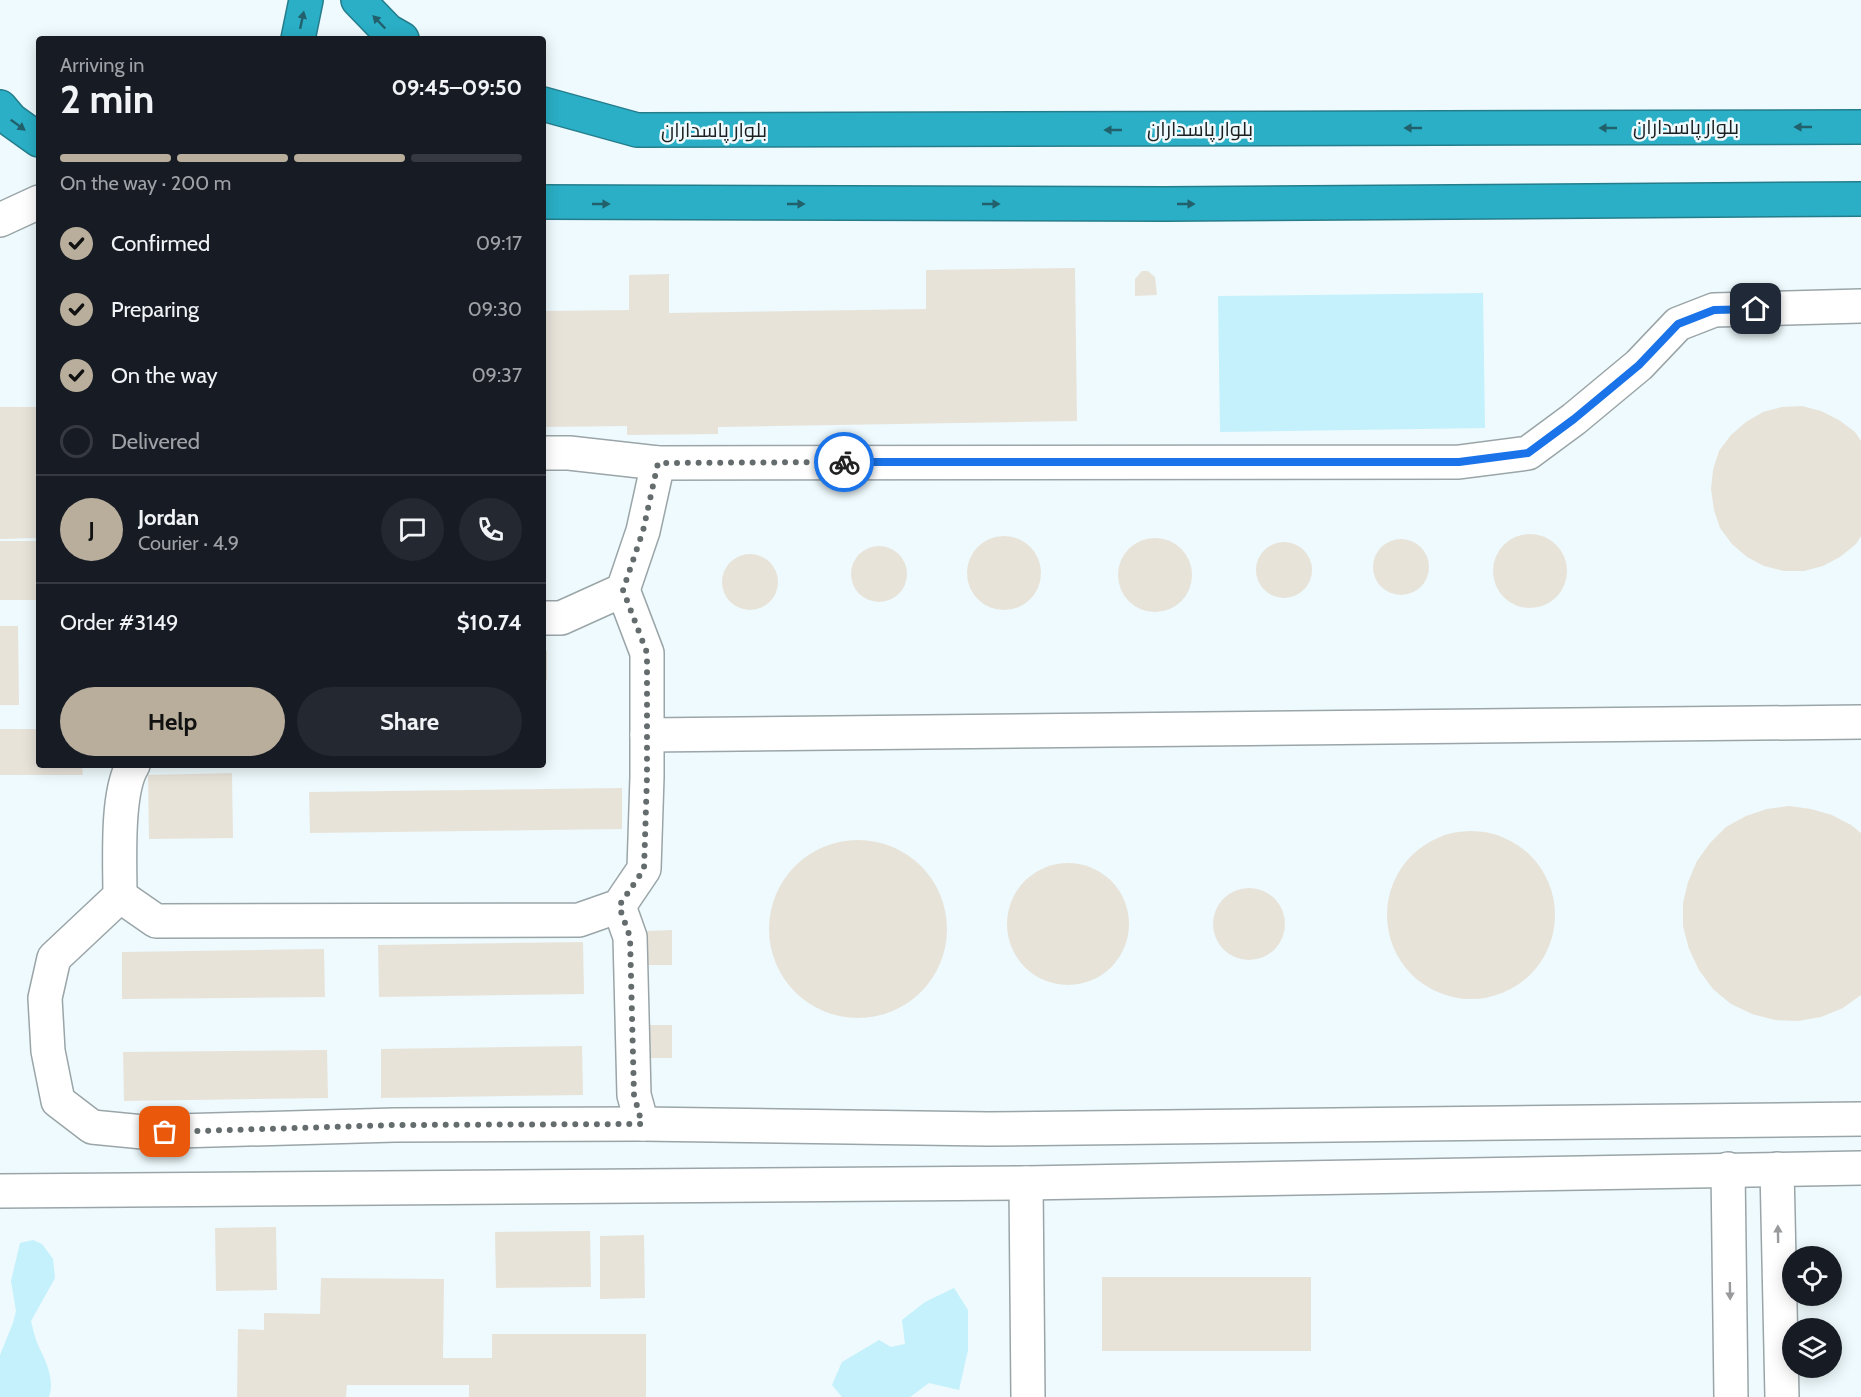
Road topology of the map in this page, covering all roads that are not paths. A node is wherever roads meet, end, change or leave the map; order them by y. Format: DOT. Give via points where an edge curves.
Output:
graph roads {
  1 [pos="306,0"];
  2 [pos="358,0"];
  3 [pos="299,36"];
  4 [pos="397,36"];
  5 [pos="546,105"];
  6 [pos="0,108"];
  7 [pos="1861,127"];
  8 [pos="36,138"];
  9 [pos="1861,200"];
  10 [pos="546,202"];
  11 [pos="36,203"];
  12 [pos="0,220"];
  13 [pos="1861,306"];
  14 [pos="546,453"];
  15 [pos="658,463"];
  16 [pos="623,590"];
  17 [pos="546,618"];
  18 [pos="1861,722"];
  19 [pos="647,735"];
  20 [pos="129,768"];
  21 [pos="120,896"];
  22 [pos="619,906"];
  23 [pos="1861,1119"];
  24 [pos="642,1124"];
  25 [pos="1861,1168"];
  26 [pos="1728,1169"];
  27 [pos="1777,1169"];
  28 [pos="1026,1183"];
  29 [pos="0,1191"];
  30 [pos="1028,1397"];
  31 [pos="1731,1397"];
  32 [pos="1782,1397"];
  3 -- 1 [label="highway, one-way"];
  4 -- 2 [label="highway, one-way"];
  7 -- 5 [label="highway, بلوار پاسداران, one-way" via="637,130"];
  6 -- 8 [label="highway, one-way"];
  10 -- 9 [label="highway, one-way"];
  11 -- 12 [label="lane"];
  13 -- 15 [label="lane" via="1714,310 1678,324 1639,365 1528,453 1471,461"];
  14 -- 15 [label="lane"];
  15 -- 16 [label="lane" via="643,531"];
  16 -- 17 [label="lane" via="561,618"];
  16 -- 19 [label="lane" via="647,653"];
  18 -- 19 [label="lane"];
  19 -- 22 [label="lane" via="644,869"];
  20 -- 21 [label="lane" via="120,829"];
  21 -- 22 [label="lane" via="156,921 579,920"];
  21 -- 24 [label="lane" via="54,958 45,998 48,1051 58,1101 92,1127 142,1132"];
  22 -- 24 [label="lane" via="630,937 634,1095"];
  23 -- 24 [label="lane" via="988,1129"];
  25 -- 27 [label="lane"];
  26 -- 27 [label="lane"];
  26 -- 28 [label="lane"];
  26 -- 31 [label="lane, one-way"];
  32 -- 27 [label="lane, one-way"];
  28 -- 29 [label="lane"];
  28 -- 30 [label="lane"];
}
